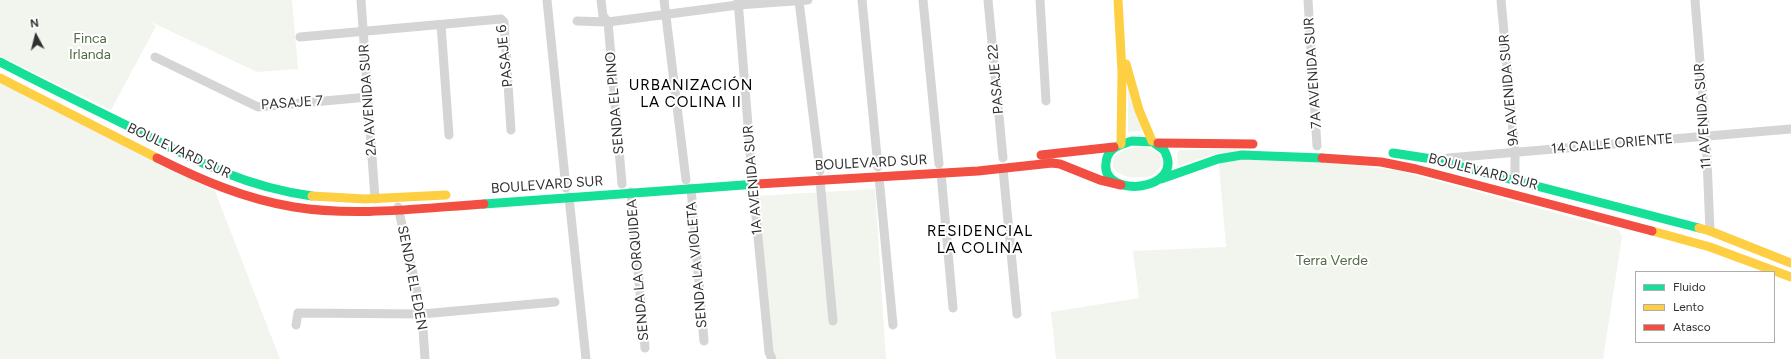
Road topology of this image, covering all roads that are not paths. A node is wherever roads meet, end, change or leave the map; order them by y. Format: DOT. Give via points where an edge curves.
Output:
graph roads {
  1 [pos="361,0"];
  2 [pos="547,0"];
  3 [pos="601,0"];
  4 [pos="664,0"];
  5 [pos="799,0"];
  6 [pos="808,0"];
  7 [pos="862,0"];
  8 [pos="923,0"];
  9 [pos="988,0"];
  10 [pos="1040,0"];
  11 [pos="1118,0"];
  12 [pos="1308,0"];
  13 [pos="1501,0"];
  14 [pos="1695,0"];
  15 [pos="738,3"];
  16 [pos="666,14"];
  17 [pos="577,21"];
  18 [pos="608,22"];
  19 [pos="441,25"];
  20 [pos="363,30"];
  21 [pos="300,37"];
  22 [pos="1122,50"];
  23 [pos="155,57"];
  24 [pos="0,62"];
  25 [pos="0,78"];
  26 [pos="368,97"];
  27 [pos="1046,101"];
  28 [pos="1791,129"];
  29 [pos="511,130"];
  30 [pos="449,135"];
  31 [pos="1706,135"];
  32 [pos="1155,142"];
  33 [pos="1263,144"];
  34 [pos="1118,146"];
  35 [pos="1317,146"];
  36 [pos="1382,152"];
  37 [pos="1515,152"];
  38 [pos="1026,156"];
  39 [pos="1003,158"];
  40 [pos="1432,159"];
  41 [pos="939,164"];
  42 [pos="878,167"];
  43 [pos="1003,169"];
  44 [pos="820,171"];
  45 [pos="941,173"];
  46 [pos="730,176"];
  47 [pos="879,177"];
  48 [pos="1161,179"];
  49 [pos="682,180"];
  50 [pos="820,180"];
  51 [pos="1515,180"];
  52 [pos="754,185"];
  53 [pos="1121,185"];
  54 [pos="624,186"];
  55 [pos="566,188"];
  56 [pos="691,188"];
  57 [pos="458,194"];
  58 [pos="569,197"];
  59 [pos="396,198"];
  60 [pos="375,199"];
  61 [pos="399,210"];
  62 [pos="1710,231"];
  63 [pos="1791,263"];
  64 [pos="1791,276"];
  65 [pos="555,302"];
  66 [pos="953,308"];
  67 [pos="422,314"];
  68 [pos="1017,314"];
  69 [pos="833,321"];
  70 [pos="296,325"];
  71 [pos="893,326"];
  72 [pos="704,341"];
  73 [pos="645,348"];
  74 [pos="424,359"];
  75 [pos="586,359"];
  76 [pos="772,359"];
  1 -- 20 [label="street, 2A AVENIDA SUR"];
  2 -- 55 [label="street"];
  3 -- 18 [label="street, SENDA EL PINO" via="603,16"];
  4 -- 16 [label="street"];
  5 -- 6 [label="street"];
  5 -- 15 [label="street"];
  5 -- 44 [label="street"];
  7 -- 42 [label="street"];
  8 -- 41 [label="street"];
  9 -- 39 [label="street, PASAJE 22"];
  10 -- 27 [label="street"];
  11 -- 22 [label="main road"];
  12 -- 35 [label="street, 7A AVENIDA SUR"];
  13 -- 37 [label="street, 9A AVENIDA SUR"];
  14 -- 31 [label="street, 11 AVENIDA SUR"];
  15 -- 16 [label="street"];
  15 -- 52 [label="street, 1A AVENIDA SUR"];
  16 -- 18 [label="street"];
  16 -- 49 [label="street"];
  17 -- 18 [label="street"];
  18 -- 54 [label="street, SENDA EL PINO"];
  19 -- 20 [label="street, PASAJE 6"];
  19 -- 29 [label="street, PASAJE 6" via="503,20"];
  19 -- 30 [label="street"];
  20 -- 21 [label="street, PASAJE 6"];
  20 -- 26 [label="street, 2A AVENIDA SUR"];
  22 -- 32 [label="main road" via="1139,110"];
  22 -- 34 [label="main road" via="1124,112"];
  23 -- 26 [label="street, PASAJE 7" via="258,107"];
  24 -- 60 [label="main road, BOULEVARD SUR" via="222,174 288,193 337,199"];
  25 -- 61 [label="main road, BOULEVARD SUR" via="187,173 225,189 295,207 351,211"];
  26 -- 60 [label="street, 2A AVENIDA SUR"];
  28 -- 31 [label="street, 14 CALLE ORIENTE"];
  31 -- 37 [label="street, 14 CALLE ORIENTE"];
  31 -- 62 [label="street, 11 AVENIDA SUR"];
  32 -- 33 [label="main road"];
  32 -- 34 [label="main road" via="1132,141"];
  32 -- 48 [label="main road" via="1166,152 1169,164"];
  34 -- 38 [label="main road"];
  34 -- 53 [label="main road" via="1108,152 1105,167 1107,174"];
  36 -- 40 [label="main road, BOULEVARD SUR"];
  37 -- 40 [label="street, 14 CALLE ORIENTE"];
  37 -- 51 [label="street, 9A AVENIDA SUR"];
  40 -- 51 [label="main road, BOULEVARD SUR"];
  43 -- 45 [label="main road, BOULEVARD SUR"];
  43 -- 53 [label="main road, BOULEVARD SUR" via="1055,163"];
  43 -- 68 [label="street"];
  45 -- 47 [label="main road, BOULEVARD SUR"];
  45 -- 66 [label="street"];
  46 -- 49 [label="main road"];
  47 -- 50 [label="main road, BOULEVARD SUR"];
  47 -- 71 [label="street"];
  48 -- 53 [label="main road" via="1142,186"];
  48 -- 64 [label="main road, BOULEVARD SUR" via="1218,159 1242,155 1381,162 1628,224 1710,247"];
  50 -- 52 [label="main road, BOULEVARD SUR"];
  50 -- 69 [label="street"];
  51 -- 62 [label="main road, BOULEVARD SUR"];
  52 -- 56 [label="main road, BOULEVARD SUR"];
  52 -- 76 [label="street, 1A AVENIDA SUR" via="766,330"];
  54 -- 56 [label="main road, BOULEVARD SUR"];
  54 -- 58 [label="main road, BOULEVARD SUR"];
  54 -- 73 [label="street, SENDA LA ORQUIDEA"];
  56 -- 72 [label="street, SENDA LA VIOLETA"];
  57 -- 59 [label="main road, BOULEVARD SUR"];
  58 -- 61 [label="main road, BOULEVARD SUR"];
  58 -- 75 [label="street"];
  59 -- 60 [label="main road, BOULEVARD SUR"];
  59 -- 61 [label="street, SENDA EL EDEN"];
  61 -- 67 [label="street, SENDA EL EDEN"];
  62 -- 63 [label="main road, BOULEVARD SUR"];
  65 -- 67 [label="street"];
  67 -- 70 [label="street" via="298,313"];
  67 -- 74 [label="street, SENDA EL EDEN"];
}
